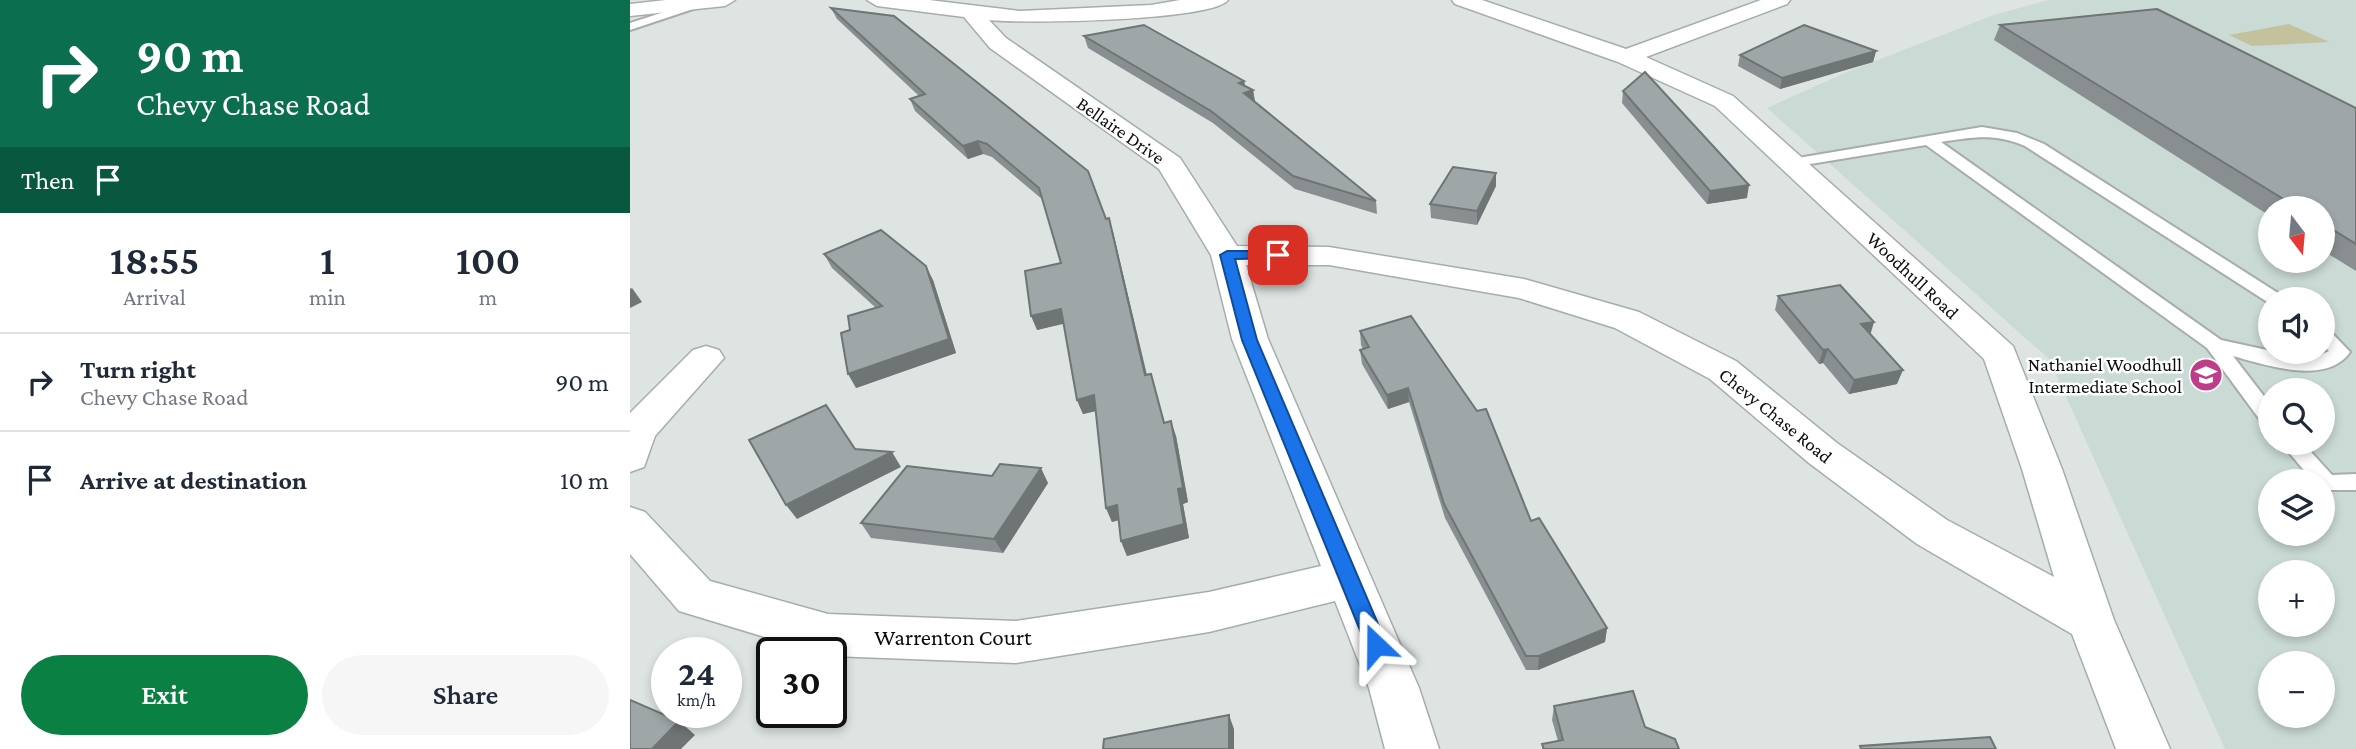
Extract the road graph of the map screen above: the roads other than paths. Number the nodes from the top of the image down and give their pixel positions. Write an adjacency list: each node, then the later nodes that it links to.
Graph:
1 (725, 0): 6 (street)
2 (877, 0): 8 (street)
3 (1218, 0): 8 (street)
4 (1462, 0): 10 (street, Woodhull Road)
5 (1780, 0): 10 (street)
6 (698, 4): 7 (street); 9 (lane)
7 (630, 10)
8 (972, 13): 13 (street, Bellaire Drive)
9 (630, 27)
10 (1626, 57): 12 (street, Woodhull Road)
11 (1929, 140): 12 (lane); 14 (lane); 15 (lane)
12 (1792, 163): 26 (street, Woodhull Road)
13 (1227, 255): 25 (street, Bellaire Drive); 26 (street, Chevy Chase Road)
14 (2258, 288)
15 (2214, 344): 17 (lane); 20 (lane)
16 (2335, 346): 19 (lane)
17 (2258, 356)
18 (706, 358): 22 (street)
19 (2335, 359)
20 (2258, 403)
21 (2302, 455): 23 (lane)
22 (630, 457)
23 (2356, 482)
24 (630, 524): 25 (street, Warrenton Court)
25 (1349, 579): 27 (street, Bellaire Drive)
26 (2090, 620): 28 (street, Woodhull Road)
27 (1412, 749)
28 (2143, 749)

